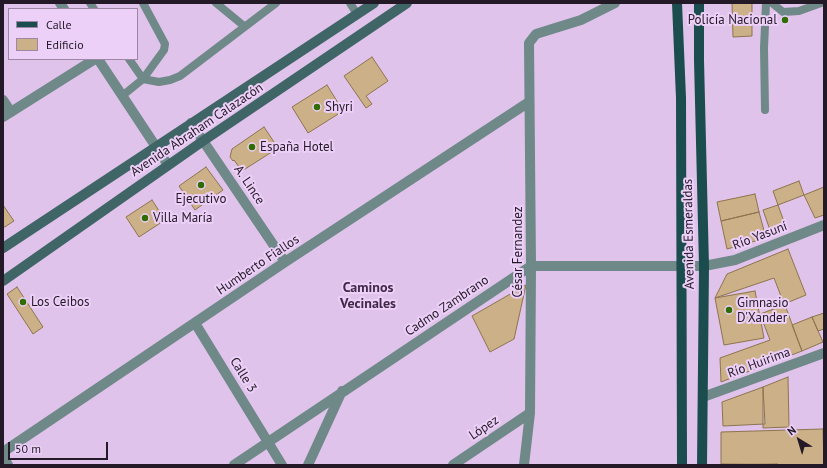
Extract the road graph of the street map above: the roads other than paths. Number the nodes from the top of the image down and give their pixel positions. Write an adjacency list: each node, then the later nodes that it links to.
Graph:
1 (143, 3): 18 (lane)
2 (216, 3): 14 (lane)
3 (276, 3): 14 (lane)
4 (350, 3): 13 (lane)
5 (374, 3): 13 (main road, Avenida Abraham Calazacón)
6 (407, 3): 25 (main road, Avenida Abraham Calazacón)
7 (615, 3): 21 (street, César Fernandez)
8 (677, 3): 32 (main road, Avenida Esmeraldas)
9 (699, 3): 33 (main road, Avenida Esmeraldas)
10 (766, 3): 22 (lane)
11 (772, 3): 12 (lane)
12 (821, 3)
13 (357, 14): 24 (main road, Avenida Abraham Calazacón)
14 (244, 26): 18 (lane)
15 (95, 60): 23 (street)
16 (98, 60): 19 (street)
17 (130, 60): 18 (lane)
18 (143, 78): 19 (lane)
19 (122, 96): 26 (street)
20 (3, 100): 23 (street)
21 (529, 102): 30 (street, Humberto Fiallos); 31 (street, César Fernandez)
22 (765, 110)
23 (7, 114)
24 (191, 122): 25 (street, A. Lince); 26 (main road, Avenida Abraham Calazacón)
25 (203, 140): 27 (main road, Avenida Abraham Calazacón); 30 (street, A. Lince)
26 (155, 146): 27 (street); 29 (main road, Avenida Abraham Calazacón)
27 (168, 165): 34 (main road, Avenida Abraham Calazacón)
28 (824, 225): 33 (street, Río Yasuní)
29 (3, 248)
30 (285, 262): 35 (street, Humberto Fiallos)
31 (531, 266): 32 (street); 37 (street, Cadmo Zambrano); 39 (street, César Fernandez)
32 (681, 266): 33 (street); 49 (main road, Avenida Esmeraldas)
33 (704, 266): 38 (main road, Avenida Esmeraldas)
34 (3, 281)
35 (195, 323): 40 (street, Calle 3); 41 (street, Humberto Fiallos)
36 (824, 353): 38 (street, Río Huirima)
37 (342, 392): 40 (street, Cadmo Zambrano); 46 (street)
38 (704, 397): 50 (main road, Avenida Esmeraldas)
39 (530, 412): 47 (street, López); 48 (street, César Fernandez)
40 (268, 441): 44 (street, Cadmo Zambrano); 45 (street, Calle 3)
41 (3, 452)
42 (3, 456): 43 (street)
43 (8, 465)
44 (234, 465)
45 (282, 465)
46 (308, 465)
47 (453, 465)
48 (524, 465)
49 (682, 465)
50 (702, 465)

